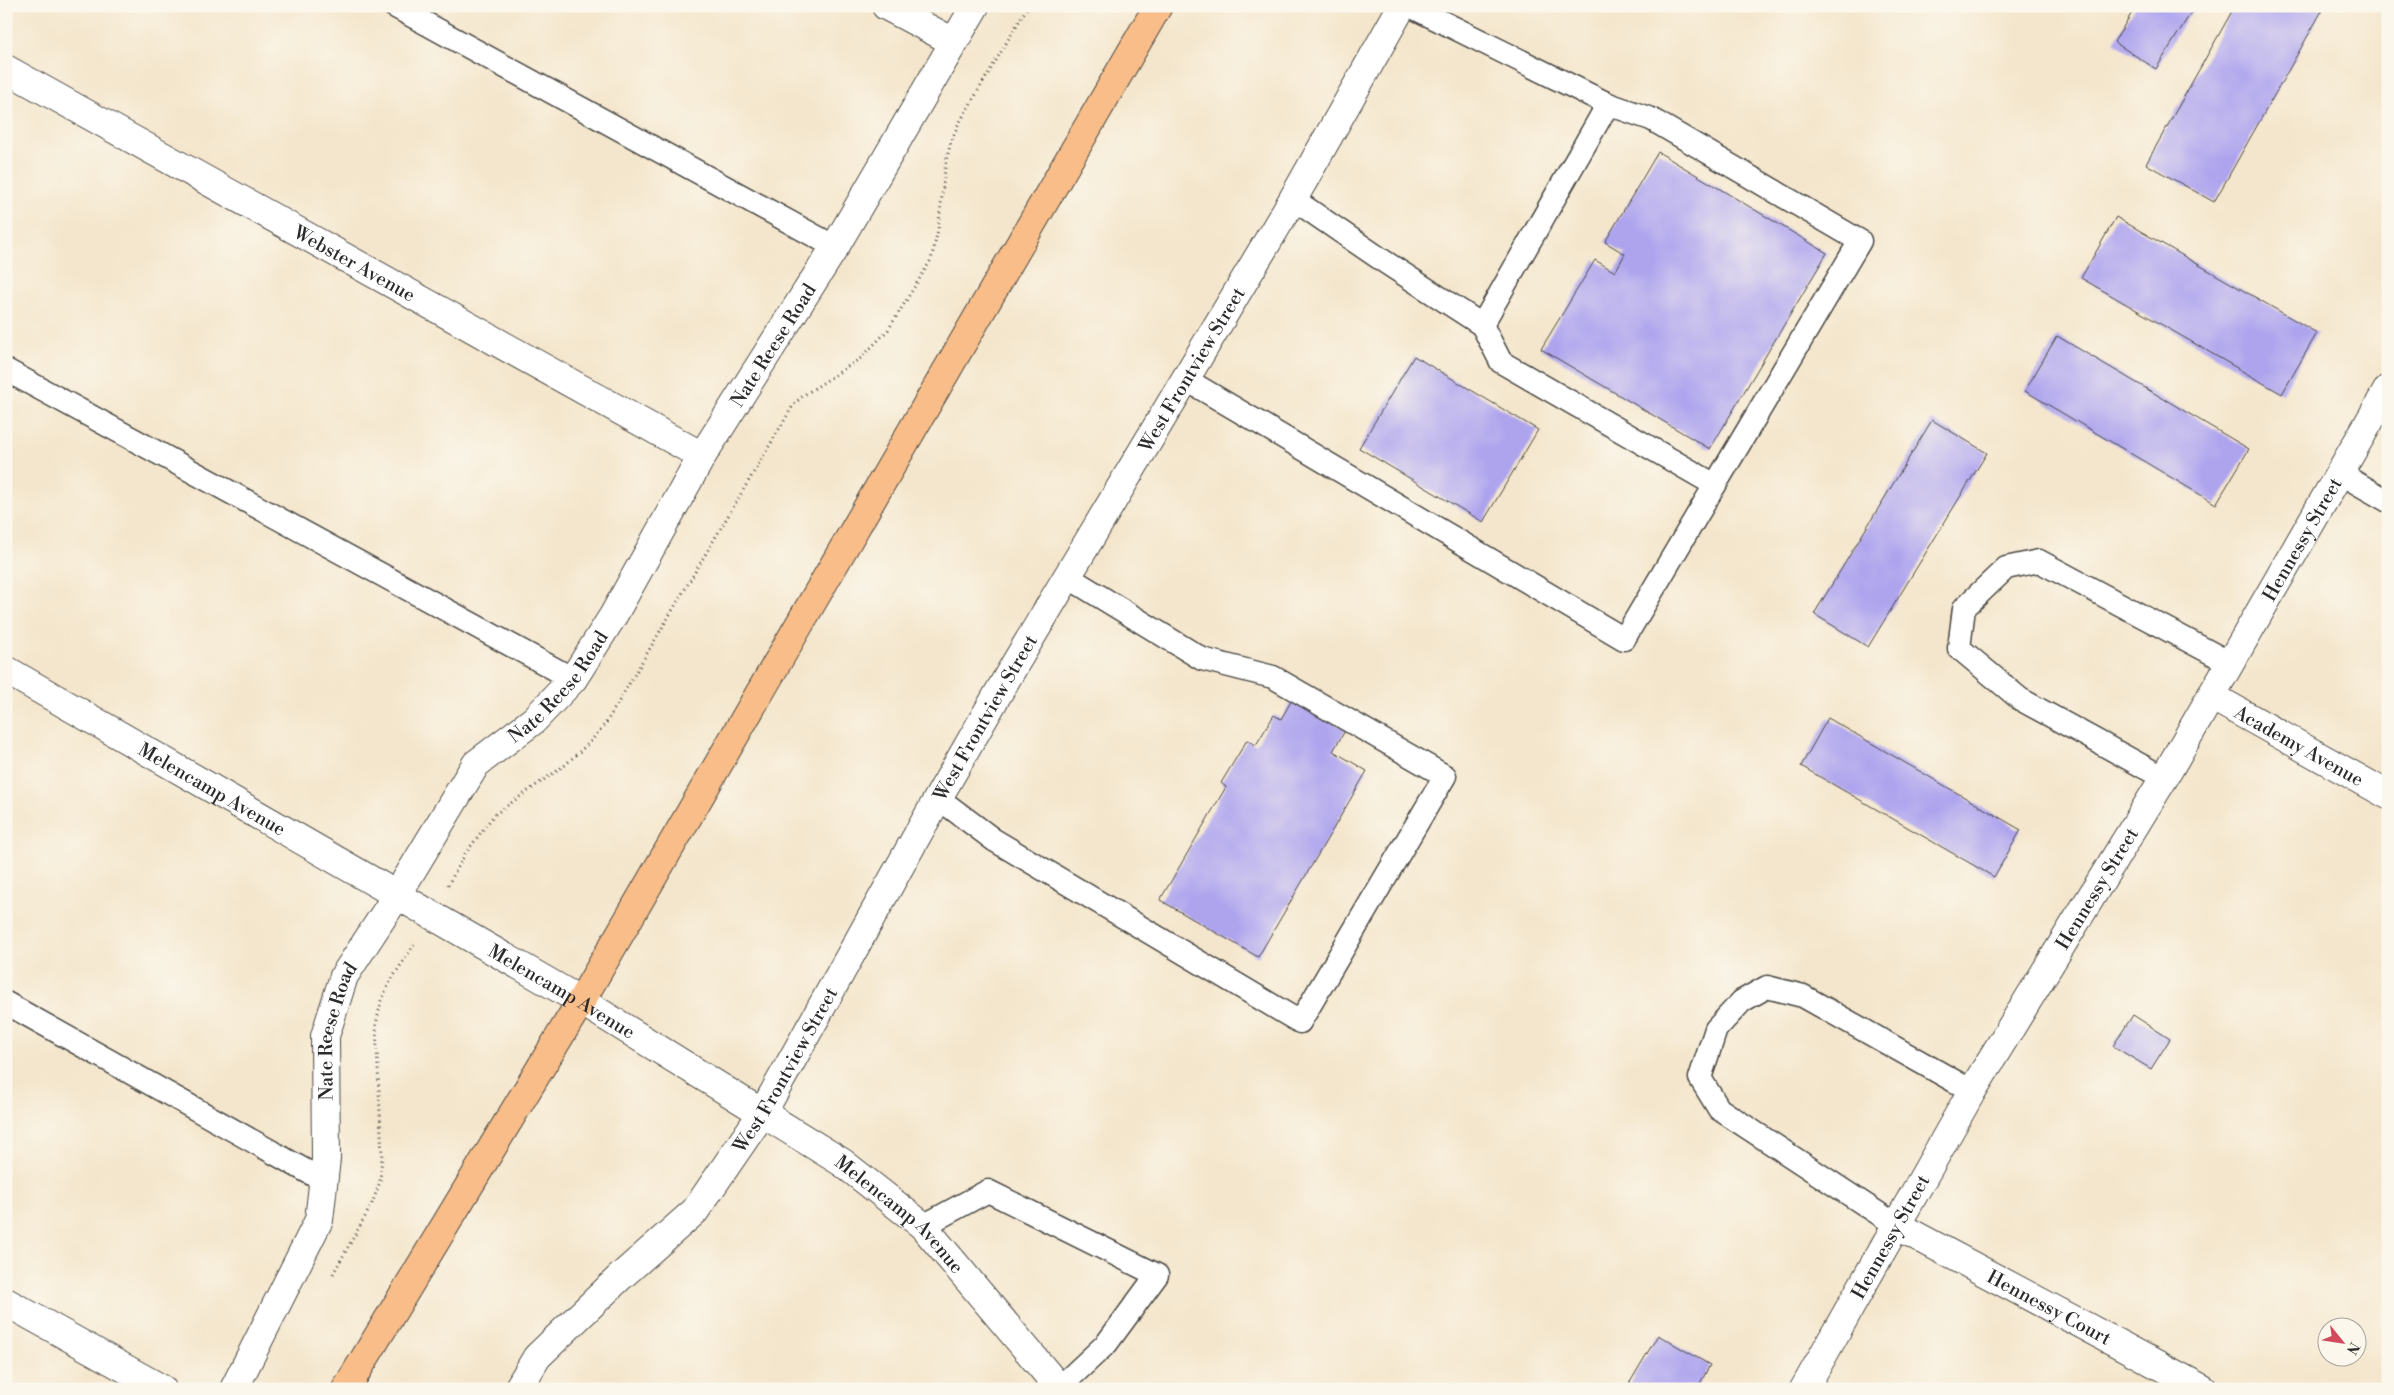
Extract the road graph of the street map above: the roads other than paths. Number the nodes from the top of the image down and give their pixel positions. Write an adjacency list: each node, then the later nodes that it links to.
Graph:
1 (394, 6): 11 (lane)
2 (886, 6): 7 (street)
3 (975, 6): 7 (street, Nate Reese Road)
4 (1158, 6): 29 (highway)
5 (1402, 6): 10 (street, West Frontview Street)
6 (1410, 6): 9 (lane)
7 (954, 42): 11 (street, Nate Reese Road)
8 (6, 69): 16 (street, Webster Avenue)
9 (1608, 104): 12 (lane); 18 (lane)
10 (1293, 199): 12 (lane); 14 (street, West Frontview Street)
11 (835, 247): 16 (street, Nate Reese Road)
12 (1482, 325): 18 (lane)
13 (6, 370): 23 (lane)
14 (1185, 379): 18 (lane); 20 (street, West Frontview Street)
15 (2388, 388): 17 (street, Hennessy Street)
16 (702, 456): 23 (street, Nate Reese Road)
17 (2338, 473): 19 (lane); 21 (street, Hennessy Street)
18 (1715, 485)
19 (2388, 500)
20 (1068, 577): 27 (street, West Frontview Street); 27 (lane)
21 (2230, 663): 24 (street, Hennessy Street); 25 (lane)
22 (6, 670): 28 (street, Melencamp Avenue)
23 (573, 679): 28 (street, Nate Reese Road)
24 (2211, 696): 25 (street, Hennessy Street); 26 (street, Academy Avenue)
25 (2164, 778): 31 (street, Hennessy Street)
26 (2388, 795)
27 (938, 798): 32 (street, West Frontview Street)
28 (397, 895): 29 (street, Melencamp Avenue); 33 (street, Nate Reese Road)
29 (581, 1001): 32 (street, Melencamp Avenue); 40 (highway)
30 (6, 1003): 33 (lane)
31 (1972, 1091): 34 (street, Hennessy Street); 34 (lane)
32 (763, 1112): 35 (street, Melencamp Avenue); 41 (street, West Frontview Street)
33 (324, 1181): 39 (street, Nate Reese Road)
34 (1896, 1225): 42 (street, Hennessy Street); 43 (street, Hennessy Court)
35 (923, 1226): 37 (street, Melencamp Avenue); 37 (lane)
36 (6, 1302): 38 (street)
37 (1060, 1388)
38 (162, 1389)
39 (234, 1389)
40 (346, 1389)
41 (518, 1389)
42 (1804, 1389)
43 (2203, 1389)

